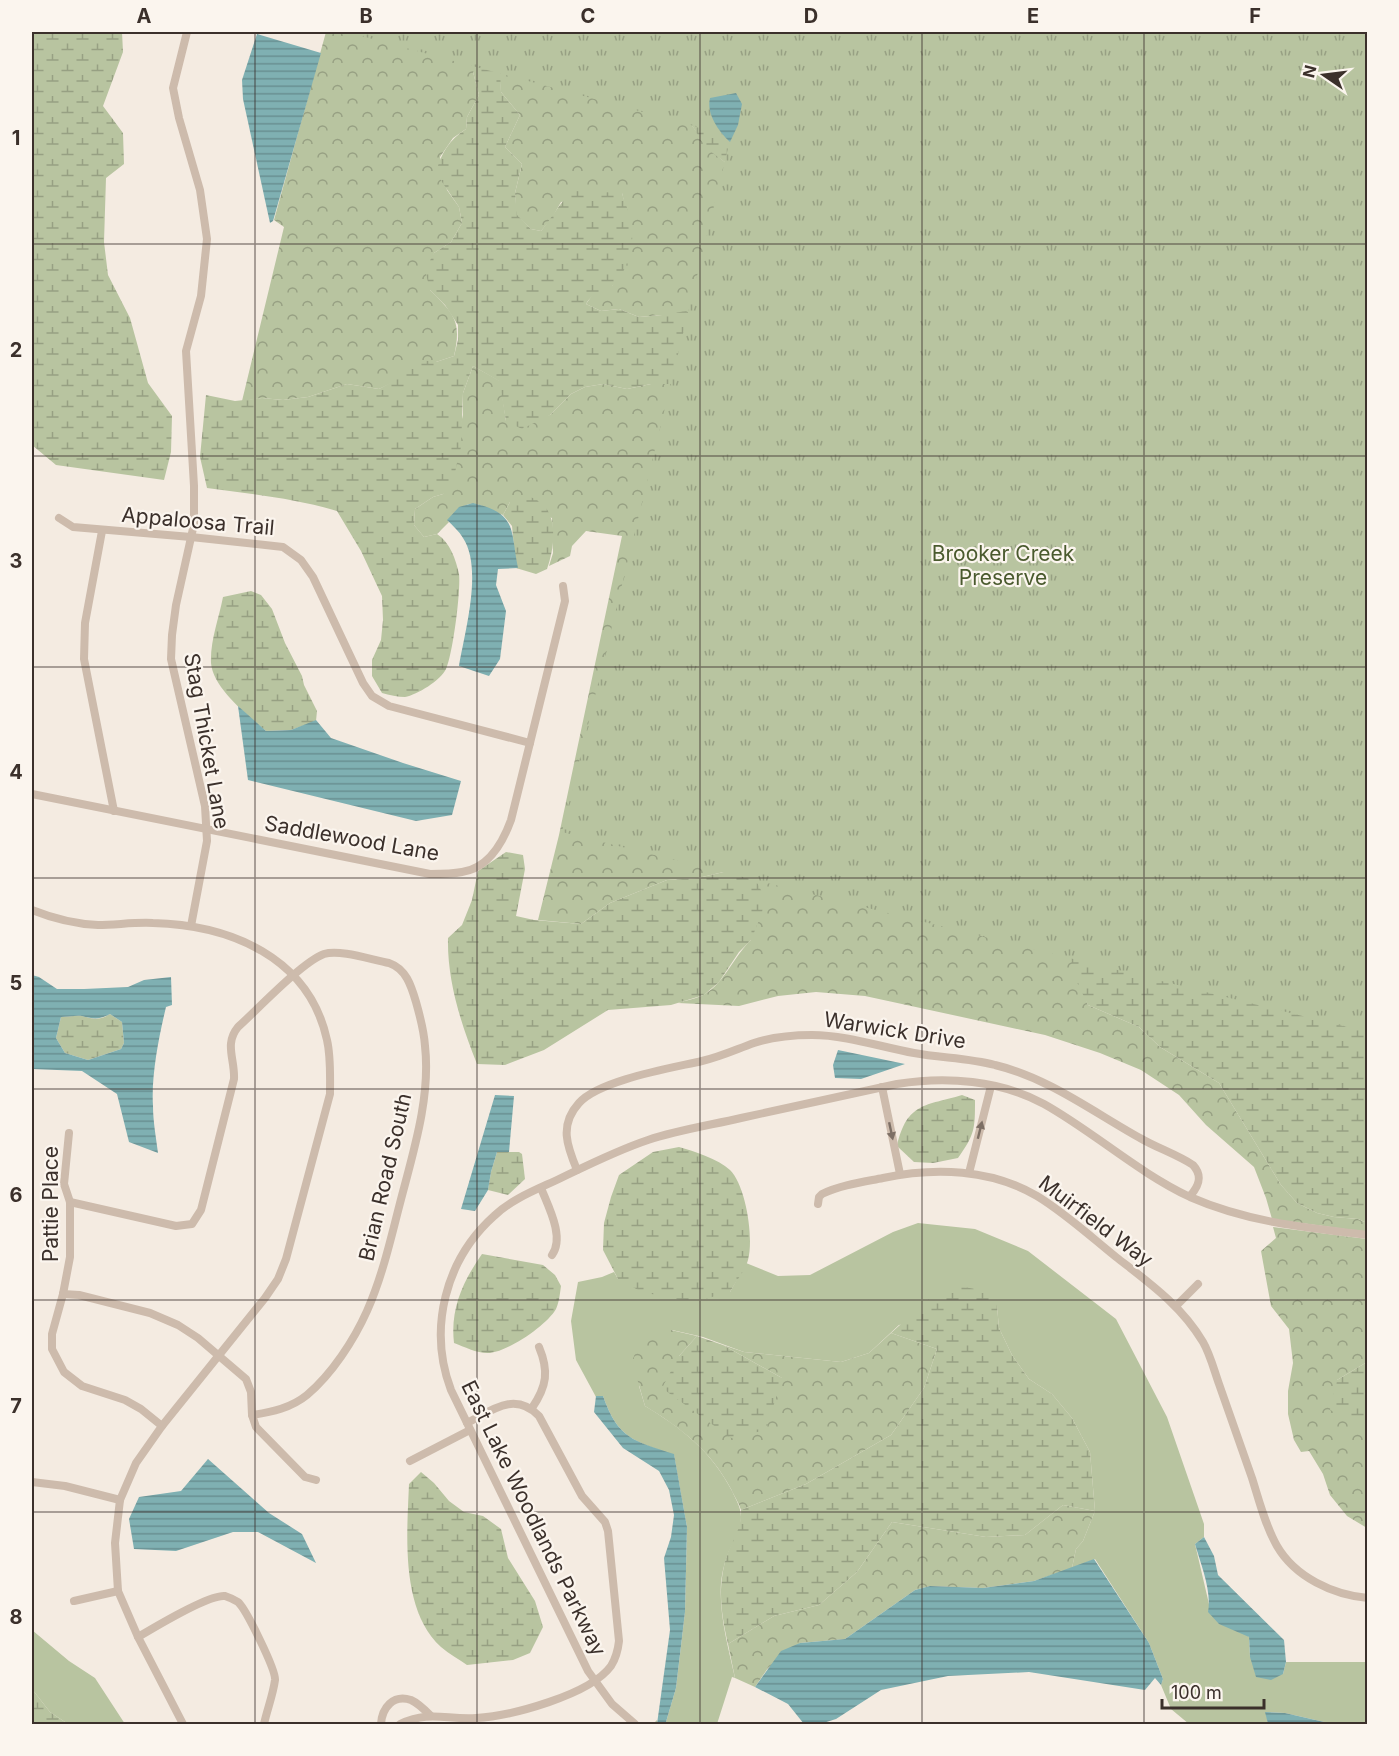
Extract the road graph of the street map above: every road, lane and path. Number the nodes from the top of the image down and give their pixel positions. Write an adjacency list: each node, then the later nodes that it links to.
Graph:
1 (187, 32): 4 (street, Stag Thicket Lane)
2 (58, 518): 3 (street, Appaloosa Trail)
3 (102, 531): 4 (street, Appaloosa Trail); 8 (street)
4 (190, 537): 6 (street, Appaloosa Trail); 9 (street, Stag Thicket Lane)
5 (563, 586): 6 (street, Saddlewood Lane)
6 (530, 743): 9 (street, Saddlewood Lane)
7 (32, 794): 8 (street, Saddlewood Lane)
8 (114, 811): 9 (street, Saddlewood Lane)
9 (206, 829): 11 (street, Stag Thicket Lane)
10 (32, 910): 11 (street)
11 (190, 926): 12 (street)
12 (294, 975): 21 (street); 29 (street); 31 (street, Brian Road South)
13 (991, 1086): 14 (street, East Lake Woodlands Parkway); 17 (street, one-way to 13); 20 (street, East Lake Woodlands Parkway)
14 (882, 1087): 16 (street, East Lake Woodlands Parkway); 18 (street, one-way to 18)
15 (69, 1133): 21 (street, Pattie Place)
16 (577, 1170): 19 (street, East Lake Woodlands Parkway); 20 (street, Warwick Drive)
17 (969, 1173): 18 (street, Muirfield Way); 27 (street, Muirfield Way)
18 (900, 1174): 22 (street, Muirfield Way)
19 (541, 1188): 24 (street); 33 (street, East Lake Woodlands Parkway)
20 (1190, 1196): 23 (street, East Lake Woodlands Parkway)
21 (70, 1202): 26 (street, Pattie Place)
22 (818, 1204)
23 (1368, 1235)
24 (552, 1256)
25 (1198, 1284): 27 (street)
26 (63, 1294): 29 (street); 32 (street, Pattie Place)
27 (1176, 1306): 39 (street, Muirfield Way)
28 (538, 1347): 30 (street)
29 (219, 1356): 31 (street); 32 (street)
30 (532, 1408): 33 (street); 42 (street)
31 (252, 1415): 35 (street)
32 (162, 1426): 37 (street)
33 (469, 1426): 34 (street); 42 (street, East Lake Woodlands Parkway)
34 (410, 1461)
35 (316, 1480)
36 (32, 1482): 37 (street)
37 (120, 1500): 38 (street)
38 (118, 1591): 40 (street); 41 (street)
39 (1368, 1598)
40 (74, 1601)
41 (138, 1637): 44 (street); 45 (street)
42 (594, 1681): 43 (street); 48 (street, East Lake Woodlands Parkway)
43 (431, 1716): 46 (street); 47 (street)
44 (183, 1725)
45 (264, 1725)
46 (381, 1725)
47 (400, 1725)
48 (635, 1725)

